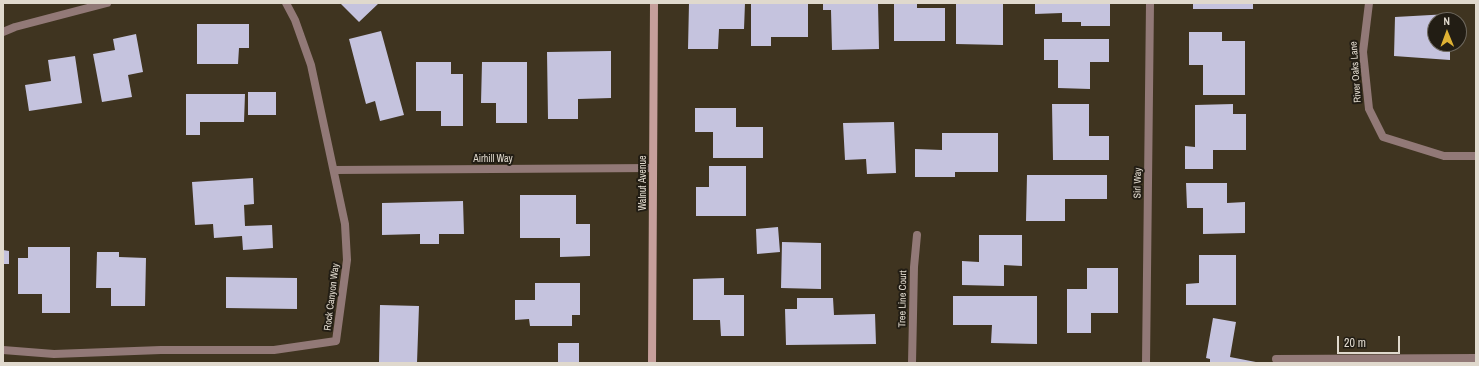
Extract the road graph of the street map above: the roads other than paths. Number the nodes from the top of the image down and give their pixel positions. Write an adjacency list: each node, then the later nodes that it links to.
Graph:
1 (107, 3): 6 (street)
2 (286, 3): 9 (street, Rock Canyon Way)
3 (654, 3): 8 (street, Walnut Avenue)
4 (1150, 3): 16 (street, Sirl Way)
5 (1369, 3): 7 (street, River Oaks Lane)
6 (3, 32)
7 (1476, 156)
8 (653, 168): 9 (street, Airhill Way); 14 (street, Walnut Avenue)
9 (334, 170): 11 (street, Rock Canyon Way)
10 (917, 235): 15 (street, Tree Line Court)
11 (3, 350)
12 (1476, 358): 13 (street)
13 (1276, 359)
14 (652, 363)
15 (912, 363)
16 (1146, 363)

